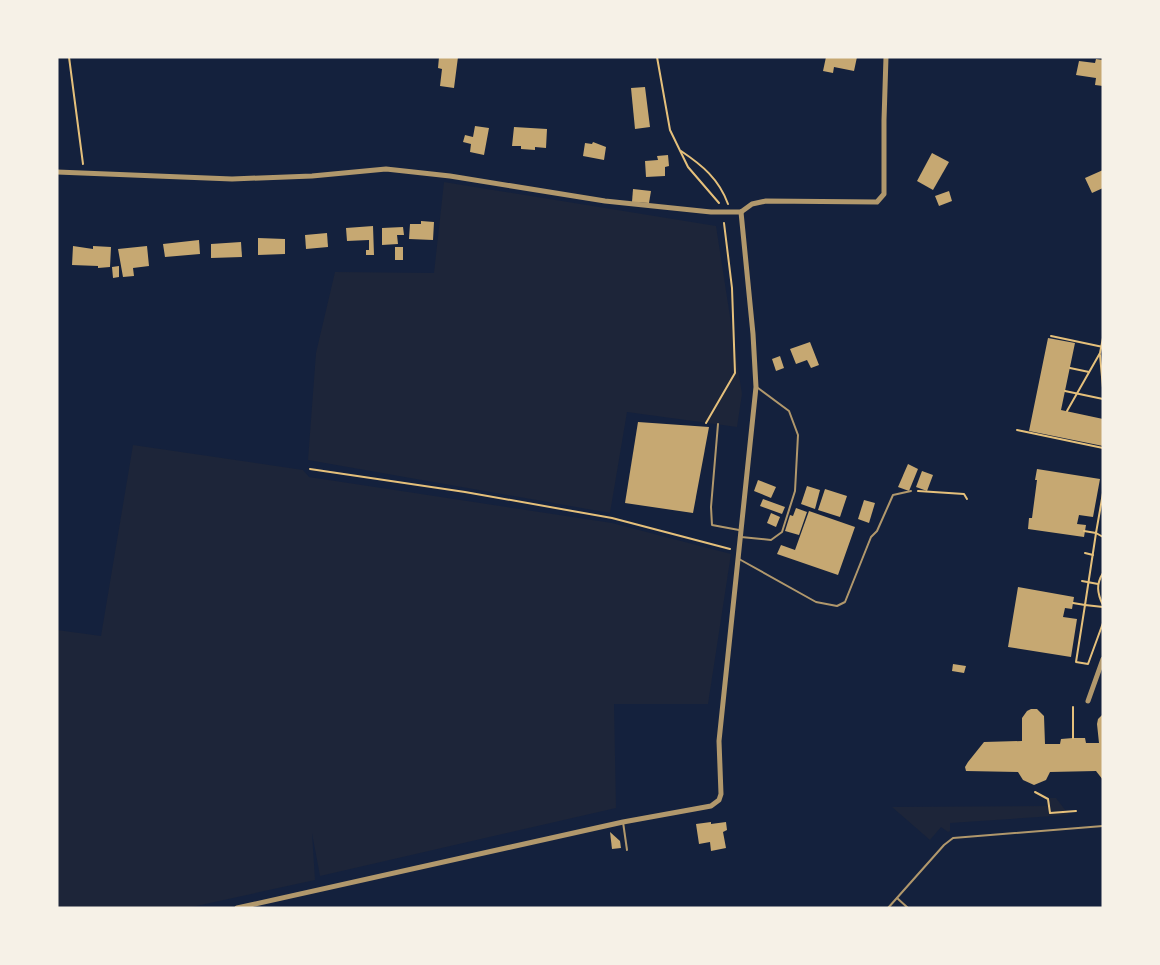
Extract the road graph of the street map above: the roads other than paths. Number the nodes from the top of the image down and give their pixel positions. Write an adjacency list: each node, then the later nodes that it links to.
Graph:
1 (886, 57): 3 (street)
2 (57, 172): 3 (street)
3 (741, 212): 4 (street)
4 (756, 387): 7 (street); 7 (lane)
5 (718, 424): 7 (lane)
6 (911, 491): 8 (lane)
7 (741, 534): 8 (street)
8 (738, 555): 11 (street)
9 (1103, 659): 10 (street)
10 (1088, 701)
11 (622, 822): 13 (lane); 15 (street)
12 (1103, 826): 14 (lane)
13 (627, 850)
14 (897, 898): 16 (lane); 17 (lane)
15 (237, 908)
16 (888, 908)
17 (908, 908)

